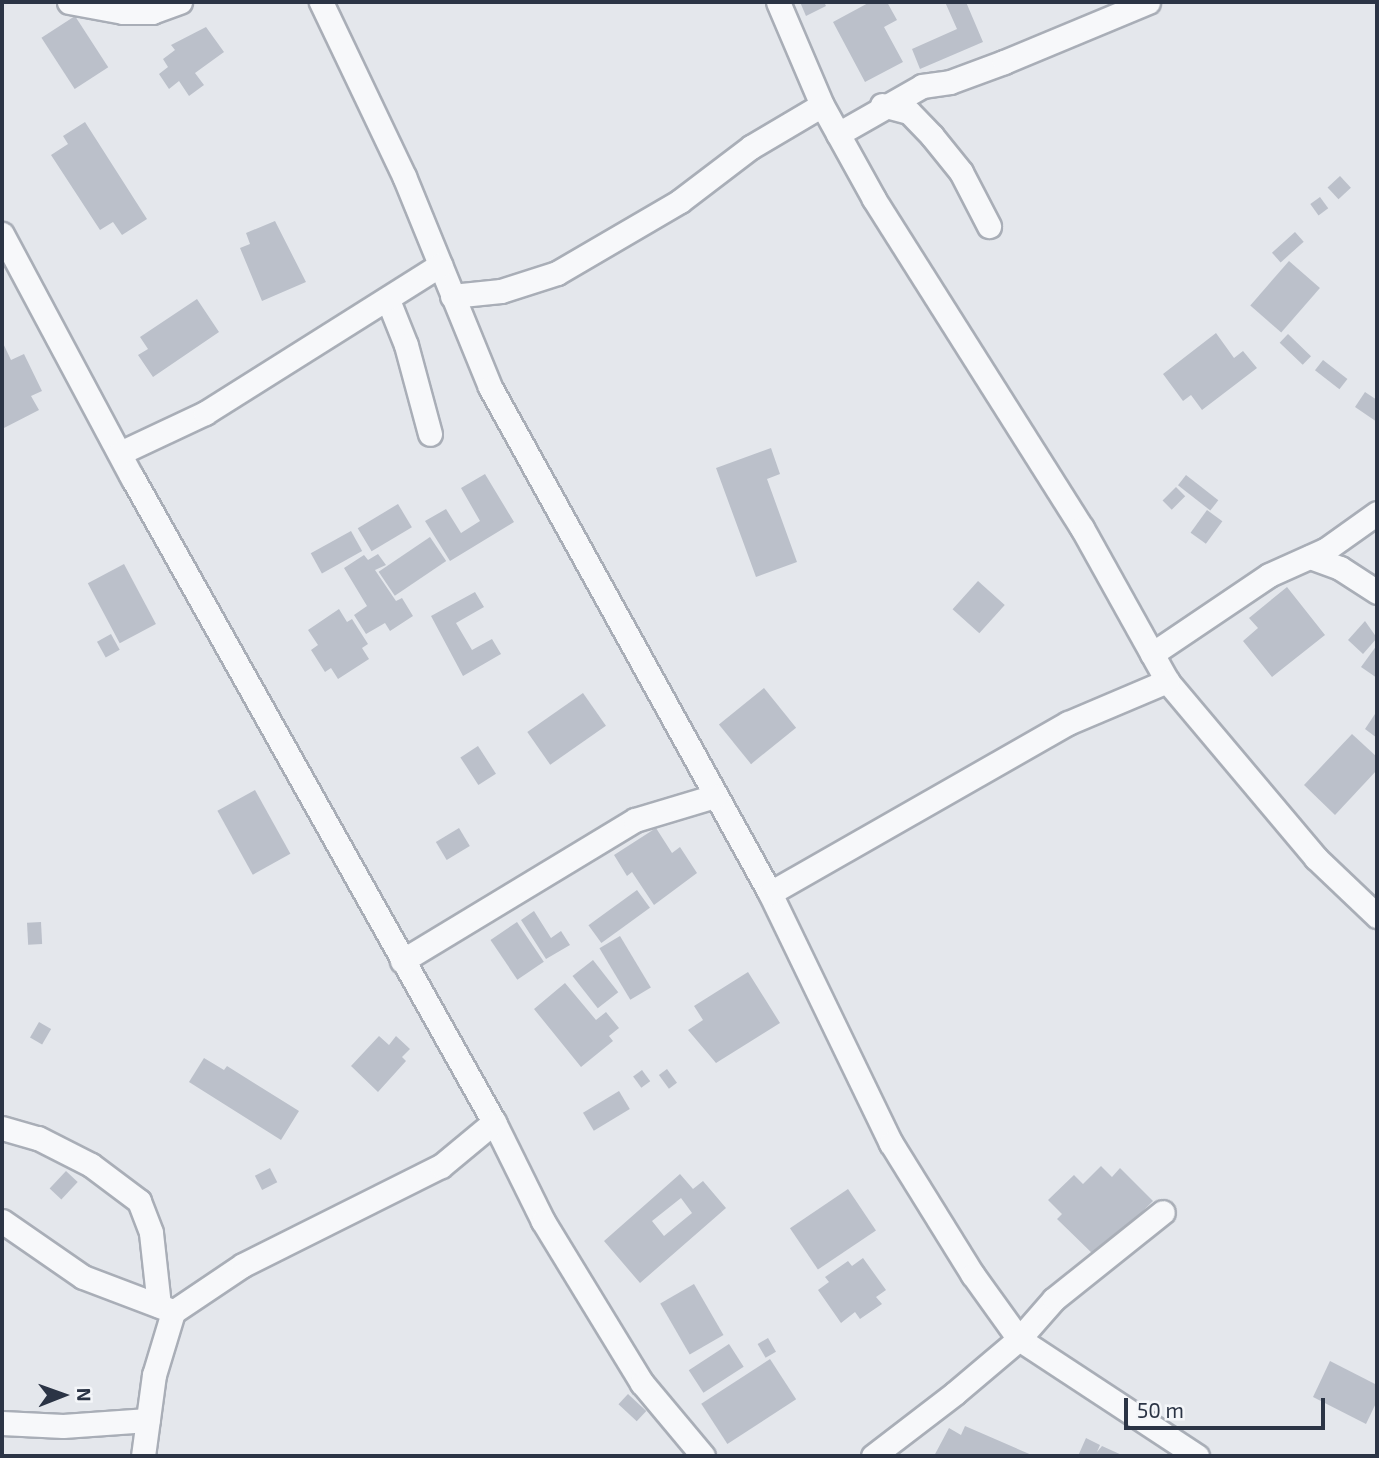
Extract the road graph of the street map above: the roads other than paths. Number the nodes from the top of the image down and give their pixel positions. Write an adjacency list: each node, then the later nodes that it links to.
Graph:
1 (69, 2): 2 (street)
2 (180, 2)
3 (321, 2): 11 (street)
4 (778, 2): 7 (street)
5 (1148, 2): 6 (street)
6 (882, 105): 8 (street); 9 (street)
7 (822, 106): 8 (street); 12 (street)
8 (838, 134): 19 (street)
9 (989, 226)
10 (2, 234): 15 (street)
11 (440, 265): 12 (street); 13 (street)
12 (452, 296): 21 (street)
13 (388, 300): 14 (street); 15 (street)
14 (430, 434)
15 (120, 453): 24 (street)
16 (1377, 513): 17 (street)
17 (1310, 557): 18 (street); 19 (street)
18 (1377, 593)
19 (1152, 654): 20 (street)
20 (1167, 681): 22 (street); 23 (street)
21 (715, 796): 22 (street); 24 (street)
22 (770, 893): 30 (street)
23 (1377, 916)
24 (402, 961): 25 (street)
25 (494, 1122): 29 (street); 34 (street)
26 (2, 1128): 29 (street)
27 (1163, 1212): 30 (street)
28 (2, 1222): 29 (street)
29 (166, 1309): 31 (street)
30 (1019, 1339): 35 (street); 36 (street)
31 (148, 1420): 32 (street); 33 (street)
32 (2, 1423)
33 (144, 1456)
34 (703, 1456)
35 (873, 1456)
36 (1197, 1456)

